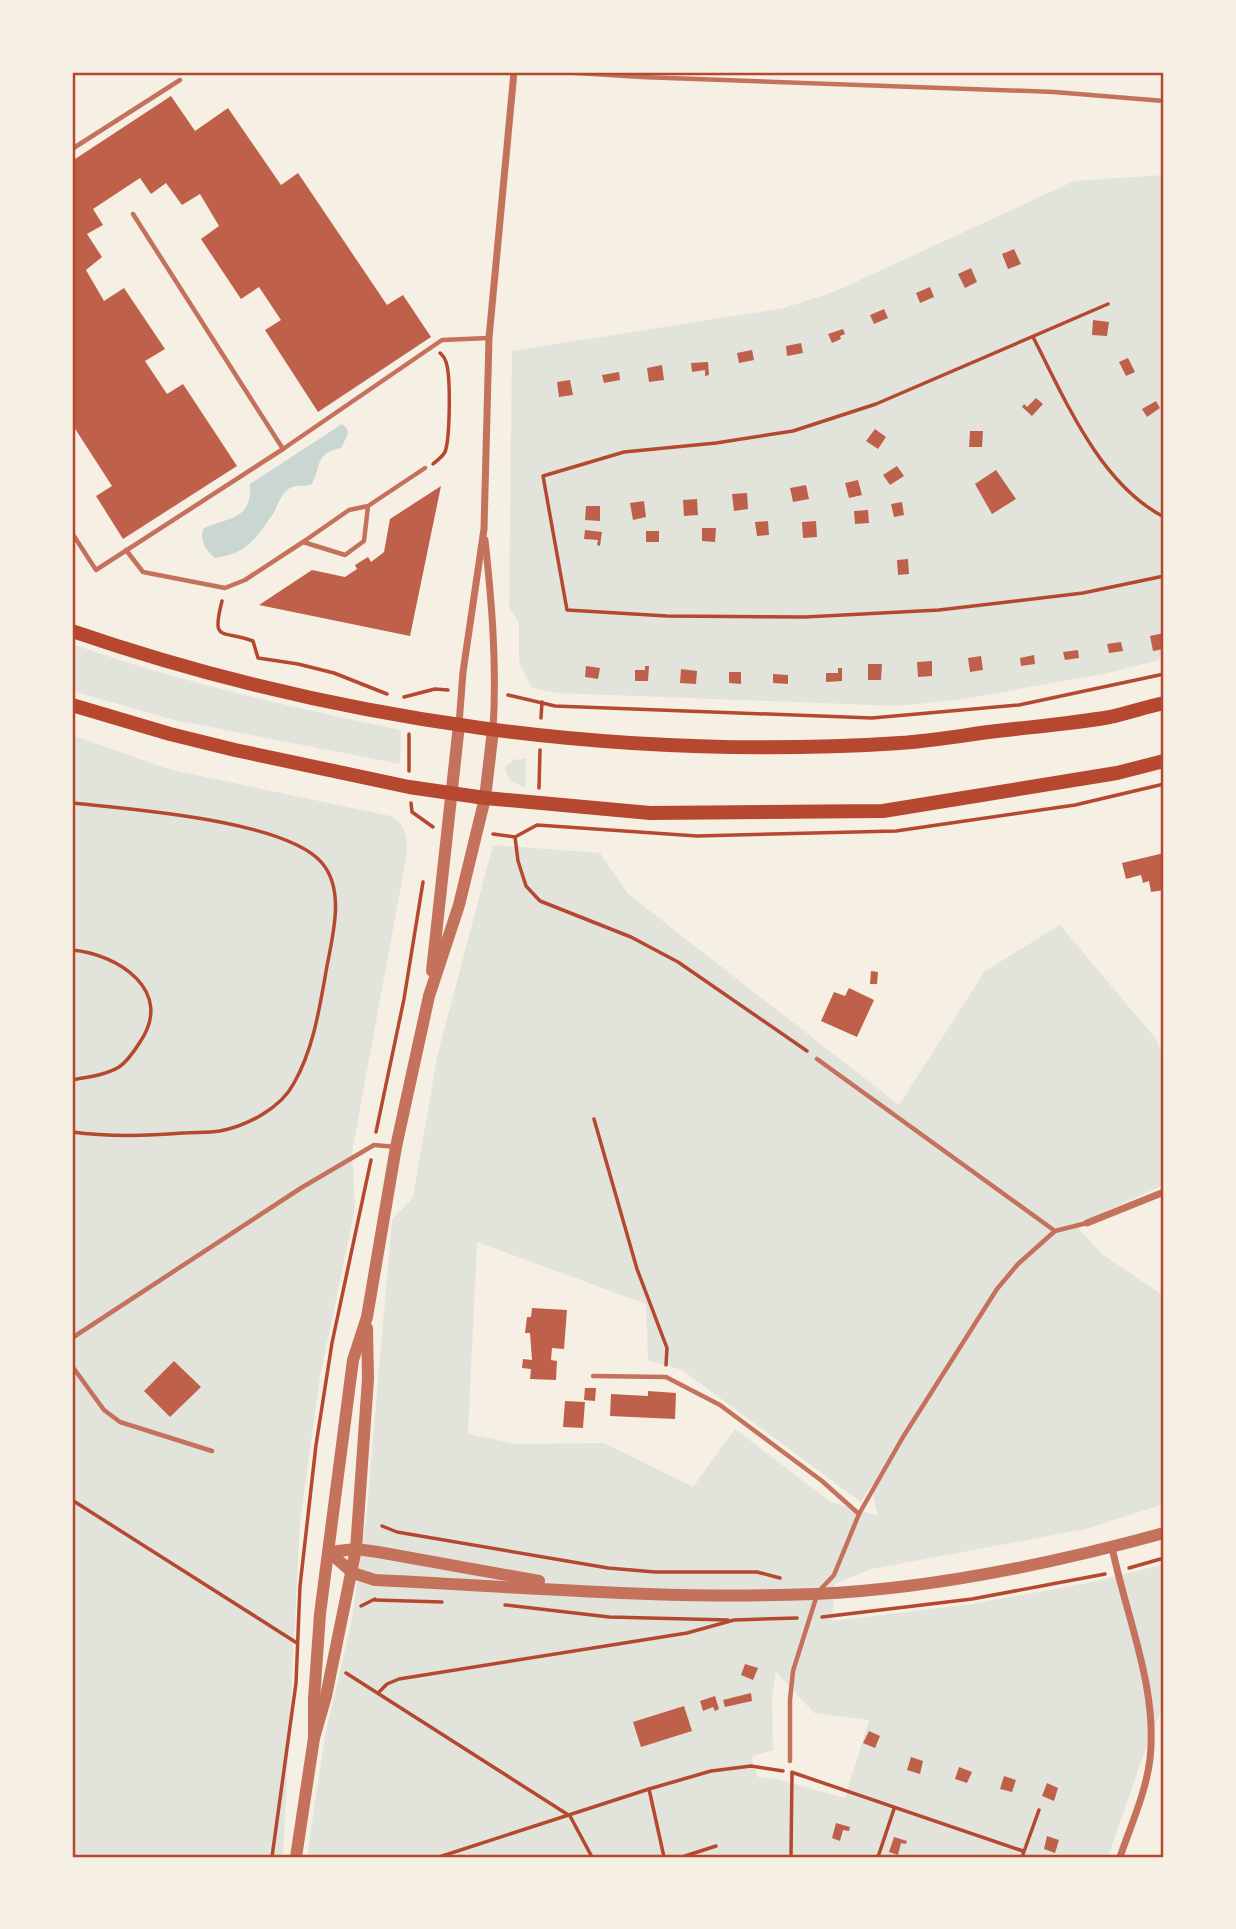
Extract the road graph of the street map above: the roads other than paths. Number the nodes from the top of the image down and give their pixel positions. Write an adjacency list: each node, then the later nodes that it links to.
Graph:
1 (514, 72): 7 (street)
2 (560, 72): 4 (lane)
3 (180, 80): 5 (lane)
4 (1164, 101)
5 (72, 149)
6 (133, 214): 8 (lane)
7 (489, 338): 8 (lane); 11 (street)
8 (283, 449): 14 (lane)
9 (425, 468): 10 (lane)
10 (368, 506): 13 (lane); 13 (lane)
11 (484, 529): 18 (street); 19 (street)
12 (72, 533): 14 (lane)
13 (303, 542): 14 (lane)
14 (126, 550)
15 (72, 631): 18 (main road)
16 (1164, 703): 19 (main road)
17 (72, 705): 21 (main road)
18 (459, 725): 19 (main road); 21 (street)
19 (493, 730): 22 (street)
20 (1164, 761): 22 (main road)
21 (453, 794): 22 (main road); 23 (street)
22 (485, 798): 23 (street)
23 (429, 996): 25 (street)
24 (817, 1059): 28 (lane)
25 (396, 1147): 29 (street); 30 (lane)
26 (1164, 1192): 27 (street)
27 (1087, 1223): 28 (lane)
28 (1055, 1231): 34 (lane)
29 (367, 1317): 37 (street); 38 (street)
30 (72, 1338)
31 (72, 1366): 33 (lane)
32 (593, 1376): 34 (lane)
33 (212, 1451)
34 (859, 1514): 41 (lane)
35 (1164, 1534): 36 (street)
36 (1112, 1547): 41 (street); 45 (street)
37 (356, 1549): 38 (street); 39 (street); 40 (street)
38 (329, 1552): 39 (street); 42 (street)
39 (353, 1573): 40 (street); 42 (street)
40 (591, 1590): 41 (street)
41 (817, 1594): 43 (lane)
42 (314, 1738): 44 (street)
43 (790, 1761)
44 (296, 1857)
45 (1120, 1857)

